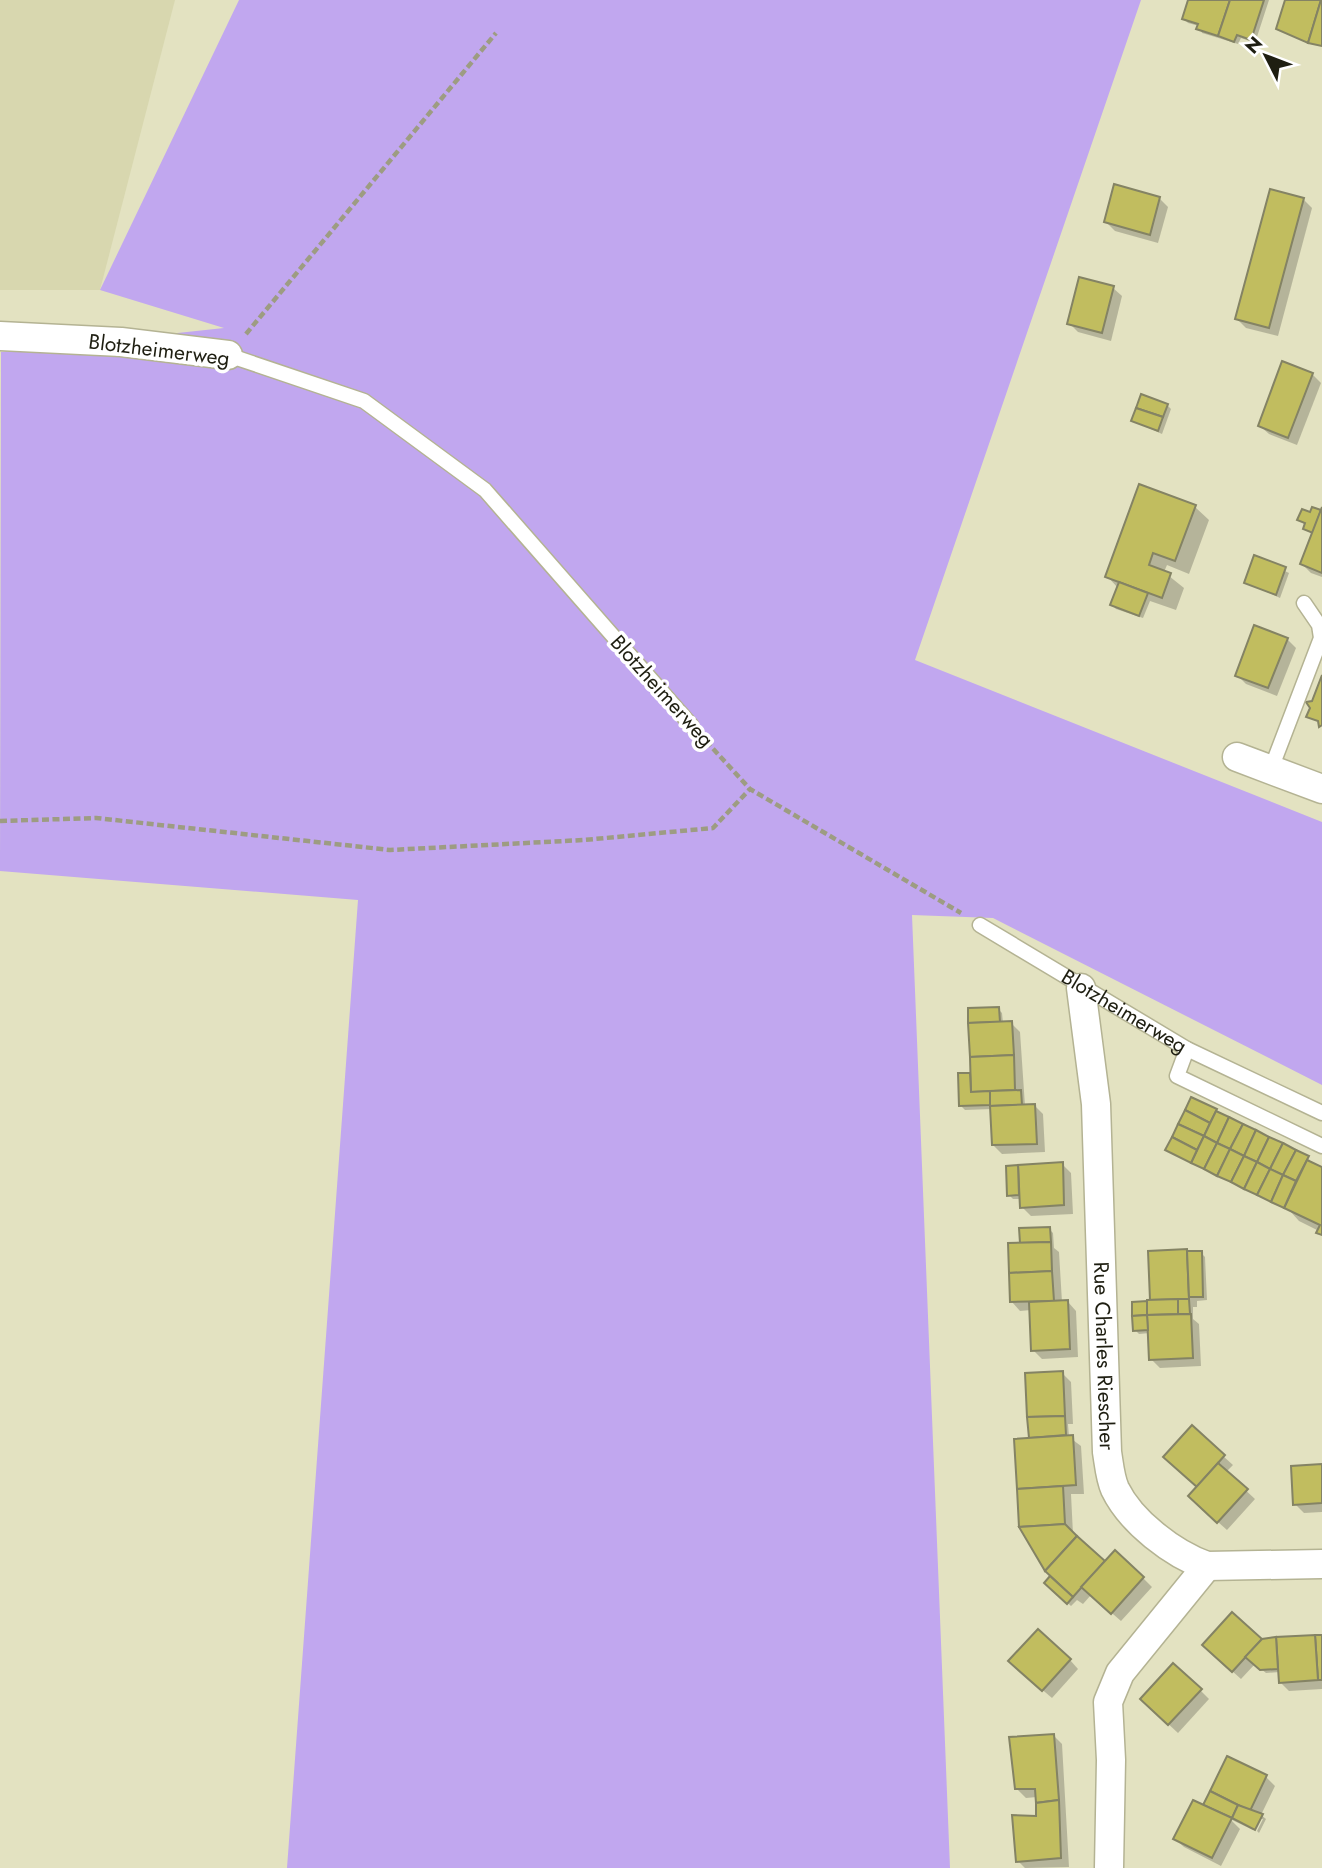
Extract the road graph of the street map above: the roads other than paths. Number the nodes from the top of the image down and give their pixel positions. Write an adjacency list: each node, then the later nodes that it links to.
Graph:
1 (0, 335): 2 (street, Blotzheimerweg)
2 (228, 355): 4 (lane, Blotzheimerweg)
3 (1304, 603): 6 (lane)
4 (691, 725)
5 (1237, 757): 6 (street)
6 (1271, 769): 7 (street)
7 (1322, 789)
8 (980, 925): 9 (lane, Blotzheimerweg)
9 (1081, 988): 10 (lane, Blotzheimerweg); 14 (street, Rue Charles Riescher)
10 (1186, 1049): 11 (lane, Blotzheimerweg); 12 (lane)
11 (1322, 1114)
12 (1322, 1146)
13 (1322, 1564): 14 (street, Rue Charles Riescher)
14 (1207, 1566): 15 (street)
15 (1109, 1868)

